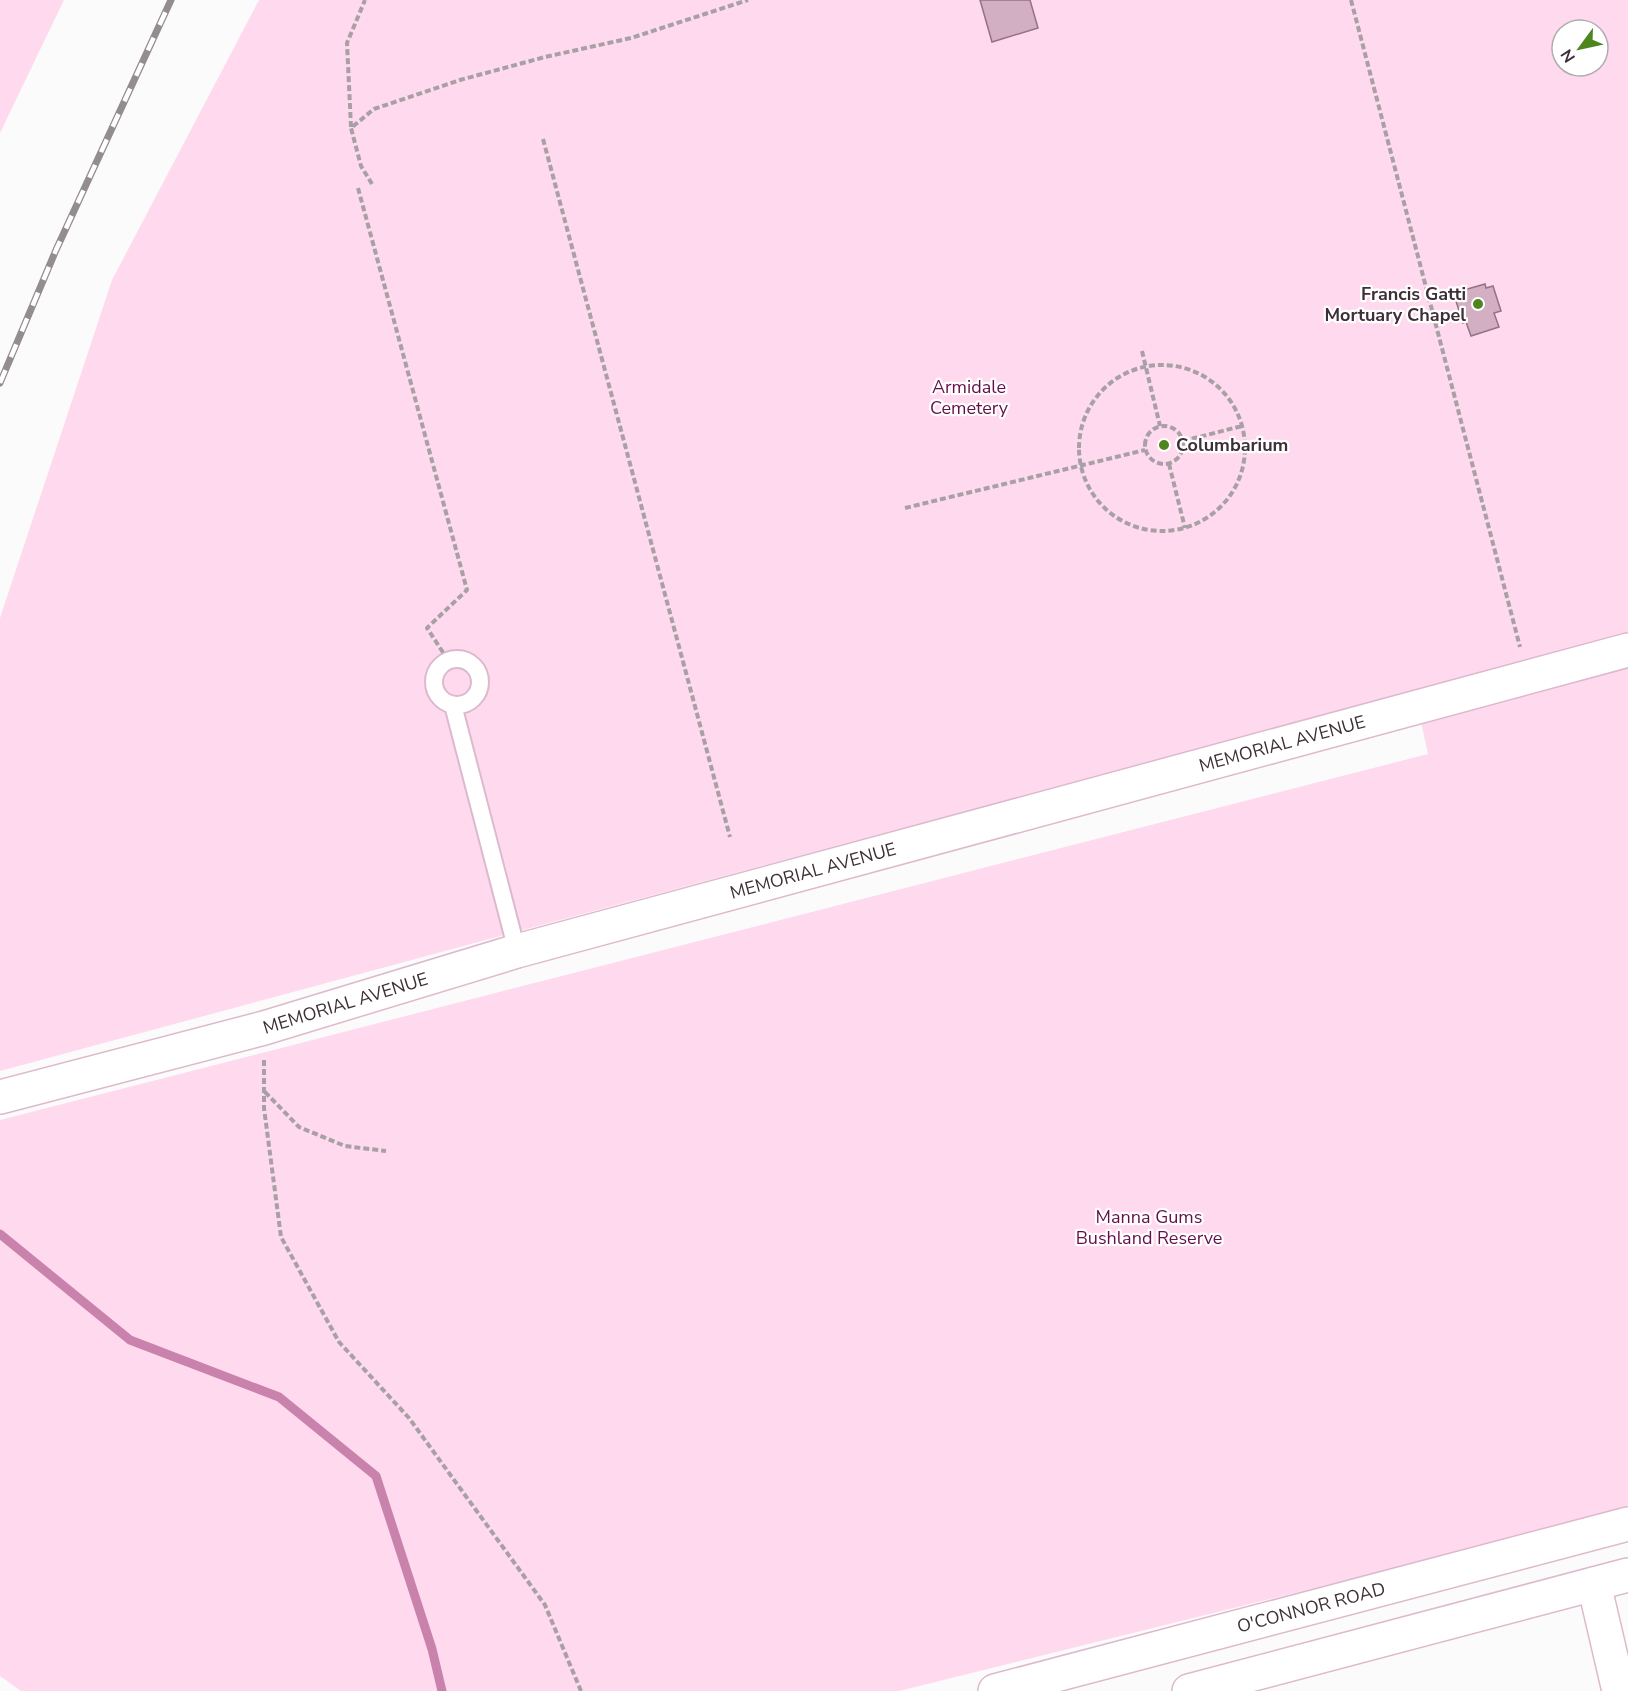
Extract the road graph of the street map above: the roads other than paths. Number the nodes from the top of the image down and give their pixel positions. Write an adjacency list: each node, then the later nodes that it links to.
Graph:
1 (1628, 650): 3 (street, MEMORIAL AVENUE)
2 (453, 705): 2 (lane); 3 (lane)
3 (517, 951): 4 (street, MEMORIAL AVENUE)
4 (0, 1097)
5 (1628, 1524): 8 (street, O'CONNOR ROAD)
6 (1628, 1575): 7 (street)
7 (1594, 1584): 9 (street); 10 (street)
8 (995, 1691)
9 (1189, 1691)
10 (1619, 1691)

